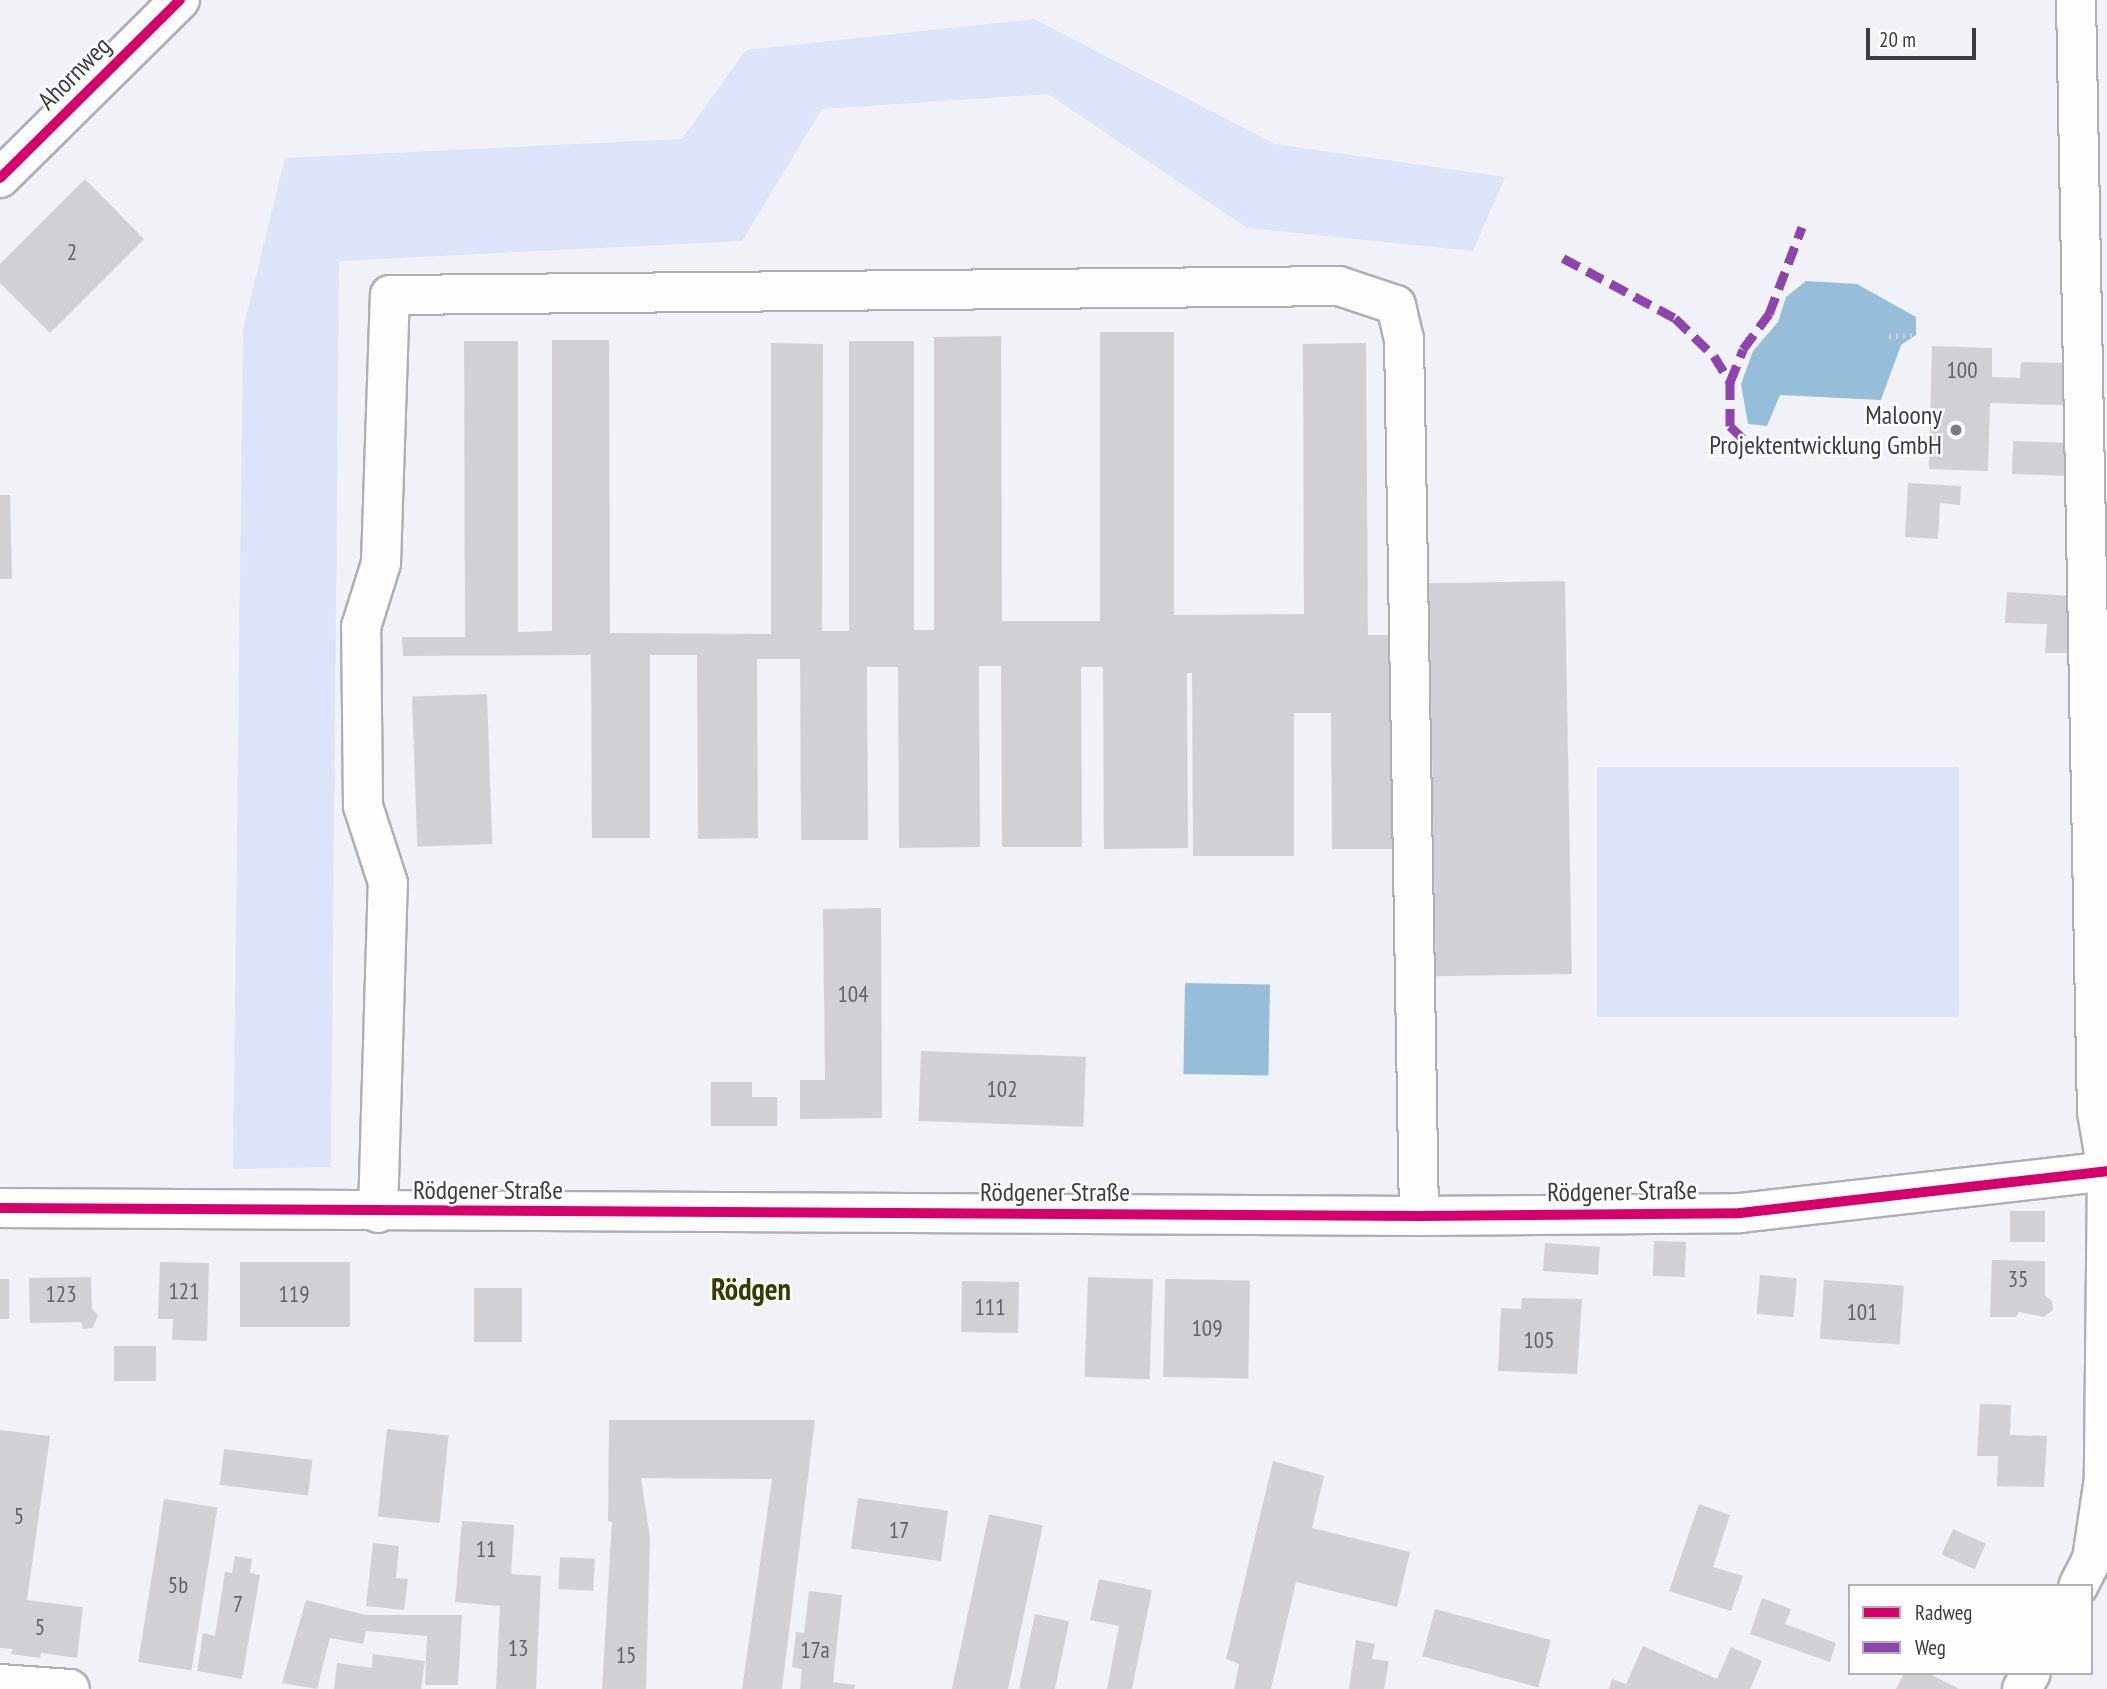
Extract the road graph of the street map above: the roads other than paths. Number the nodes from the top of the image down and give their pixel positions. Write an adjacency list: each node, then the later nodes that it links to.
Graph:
1 (180, 0): 3 (street, Ahornweg)
2 (2076, 0): 4 (street)
3 (0, 178)
4 (2107, 1171): 7 (street, Rödgener Straße); 8 (street)
5 (0, 1208): 6 (street, Rödgener Straße)
6 (378, 1213): 7 (street, Rödgener Straße); 7 (street)
7 (1419, 1216)
8 (2104, 1504): 9 (street)
9 (2079, 1584)
10 (0, 1684): 11 (street)
11 (69, 1689)

